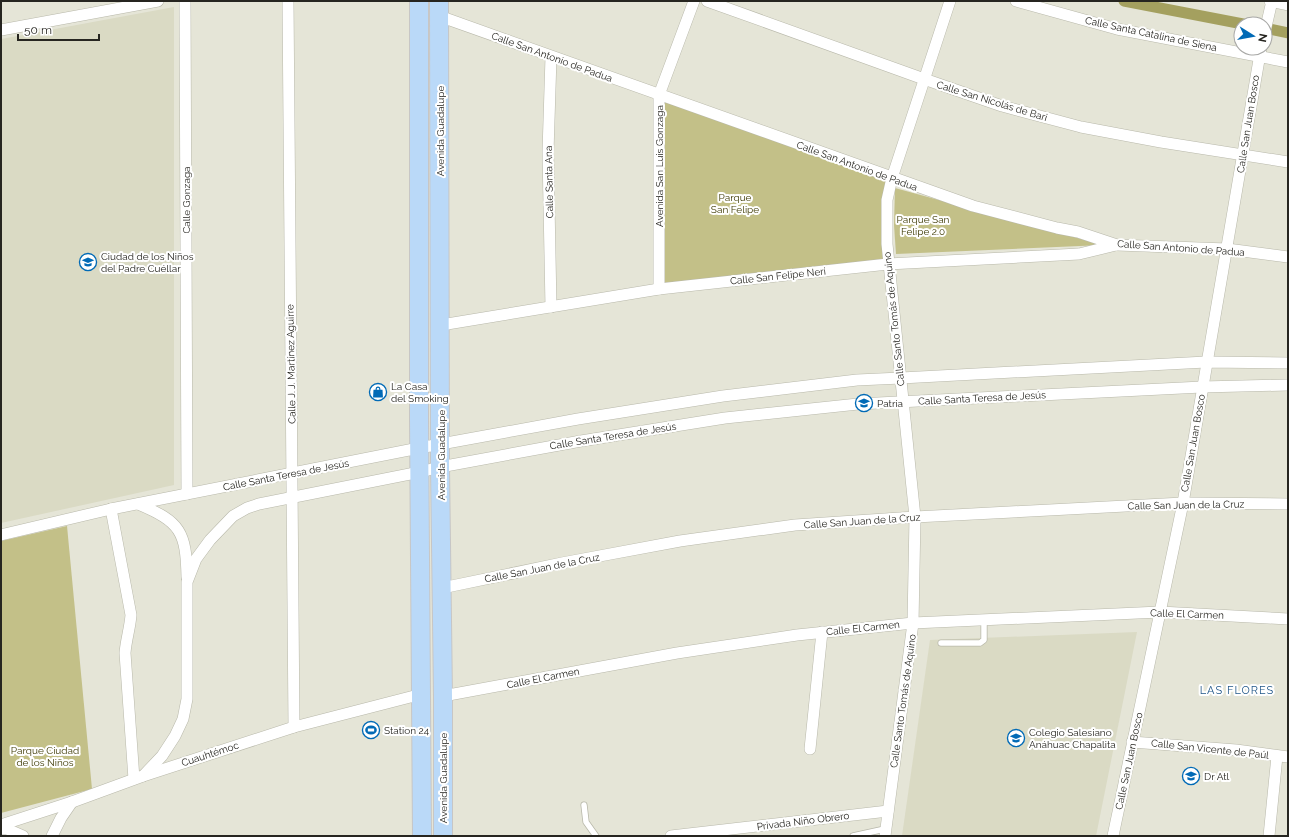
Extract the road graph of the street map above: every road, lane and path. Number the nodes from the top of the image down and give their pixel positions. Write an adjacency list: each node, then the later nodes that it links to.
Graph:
1 (158, 1): 13 (street)
2 (185, 1): 42 (street, Calle Gonzaga)
3 (288, 1): 41 (street, Calle J. J. Martínez Aguirre)
4 (419, 1): 38 (main road, Avenida Guadalupe)
5 (694, 1): 20 (street, Avenida San Luis Gonzaga)
6 (707, 1): 19 (street, Calle San Nicolás de Bari)
7 (950, 1): 19 (street, Calle Santo Tomás de Aquino)
8 (1016, 1): 14 (street, Calle Santa Catalina de Siena)
9 (1271, 3): 10 (street); 12 (street)
10 (1288, 4)
11 (439, 9): 17 (street, Calle San Antonio de Padua); 30 (main road, Avenida Guadalupe)
12 (1268, 16)
13 (1, 30)
14 (1233, 48)
15 (1259, 56): 21 (street, Calle San Juan Bosco)
16 (1271, 56): 18 (street, Calle Santa Catalina de Siena)
17 (551, 57): 20 (street, Calle San Antonio de Padua); 29 (street, Calle Santa Ana)
18 (1288, 62)
19 (924, 79): 21 (street, Calle San Nicolás de Bari); 23 (street, Calle Santo Tomás de Aquino)
20 (659, 95): 23 (street, Calle San Antonio de Padua); 28 (street, Avenida San Luis Gonzaga)
21 (1243, 155): 22 (street, Calle San Nicolás de Bari); 25 (street, Calle San Juan Bosco)
22 (1288, 162)
23 (892, 178): 24 (street, Calle San Antonio de Padua); 27 (street, Calle Santo Tomás de Aquino)
24 (1117, 245): 25 (street, Calle San Antonio de Padua); 27 (street, Calle San Felipe Neri)
25 (1227, 249): 26 (street, Calle San Antonio de Padua); 31 (street, Calle San Juan Bosco)
26 (1288, 257)
27 (888, 264): 28 (street, Calle San Felipe Neri); 33 (street, Calle Santo Tomás de Aquino)
28 (659, 289): 29 (street, Calle San Felipe Neri)
29 (551, 307): 30 (street, Calle San Felipe Neri)
30 (441, 325): 37 (main road, Avenida Guadalupe)
31 (1206, 362): 32 (street, Calle Santa Teresa de Jesús); 33 (street, Calle Santa Teresa de Jesús); 35 (street, Calle San Juan Bosco)
32 (1288, 362)
33 (900, 378): 36 (street, Calle Santo Tomás de Aquino); 37 (street, Calle Santa Teresa de Jesús)
34 (1288, 386): 35 (street, Calle Santa Teresa de Jesús)
35 (1202, 387): 36 (street, Calle Santa Teresa de Jesús); 44 (street, Calle San Juan Bosco)
36 (903, 402): 39 (street, Calle Santa Teresa de Jesús); 48 (street, Calle Santo Tomás de Aquino)
37 (441, 444): 38 (street, Calle Santa Teresa de Jesús); 39 (main road, Avenida Guadalupe)
38 (419, 448): 40 (main road, Avenida Guadalupe); 41 (street, Calle Santa Teresa de Jesús)
39 (440, 467): 40 (street, Calle Santa Teresa de Jesús); 51 (main road, Avenida Guadalupe)
40 (420, 472): 43 (street, Calle Santa Teresa de Jesús); 58 (main road, Avenida Guadalupe)
41 (292, 473): 42 (street, Calle Santa Teresa de Jesús); 43 (street, Calle J. J. Martínez Aguirre)
42 (187, 494): 45 (street, Calle Santa Teresa de Jesús)
43 (292, 497): 50 (street, Calle Santa Teresa de Jesús); 60 (street, Calle J. J. Martínez Aguirre)
44 (1183, 503): 46 (street, Calle San Juan de la Cruz); 48 (street, Calle San Juan de la Cruz); 52 (street, Calle San Juan Bosco)
45 (138, 504): 47 (street, Calle Santa Teresa de Jesús); 50 (street)
46 (1288, 504)
47 (111, 509): 49 (street, Calle Santa Teresa de Jesús); 64 (street)
48 (915, 517): 51 (street, Calle San Juan de la Cruz); 55 (street, Calle Santo Tomás de Aquino)
49 (1, 534)
50 (187, 582): 64 (street, Calle Santa Teresa de Jesús)
51 (442, 588): 59 (main road, Avenida Guadalupe)
52 (1160, 612): 53 (street, Calle El Carmen); 54 (street, Calle El Carmen); 61 (street, Calle San Juan Bosco)
53 (1288, 618)
54 (984, 620): 55 (street, Calle El Carmen); 57 (lane)
55 (913, 623): 56 (street, Calle El Carmen); 67 (street, Calle Santo Tomás de Aquino)
56 (822, 632): 59 (street, Calle El Carmen); 62 (street)
57 (941, 643)
58 (422, 694): 60 (street, Cuauhtémoc); 73 (main road, Avenida Guadalupe)
59 (443, 696): 74 (main road, Avenida Guadalupe)
60 (294, 727): 64 (street, Cuauhtémoc)
61 (1132, 742): 63 (street, Calle San Vicente de Paúl); 78 (street, Calle San Juan Bosco)
62 (810, 749)
63 (1282, 756): 79 (street)
64 (138, 778): 65 (street, Cuauhtémoc)
65 (72, 802): 68 (street, Cuauhtémoc); 72 (street)
66 (584, 805): 75 (lane)
67 (888, 811): 70 (street, Calle Santo Tomás de Aquino); 76 (street, Privada Niño Obrero)
68 (1, 825)
69 (1, 829): 71 (street)
70 (885, 833): 77 (lane)
71 (23, 836)
72 (52, 836)
73 (422, 836)
74 (443, 836)
75 (596, 836)
76 (671, 836)
77 (853, 836)
78 (1113, 836)
79 (1269, 836)

